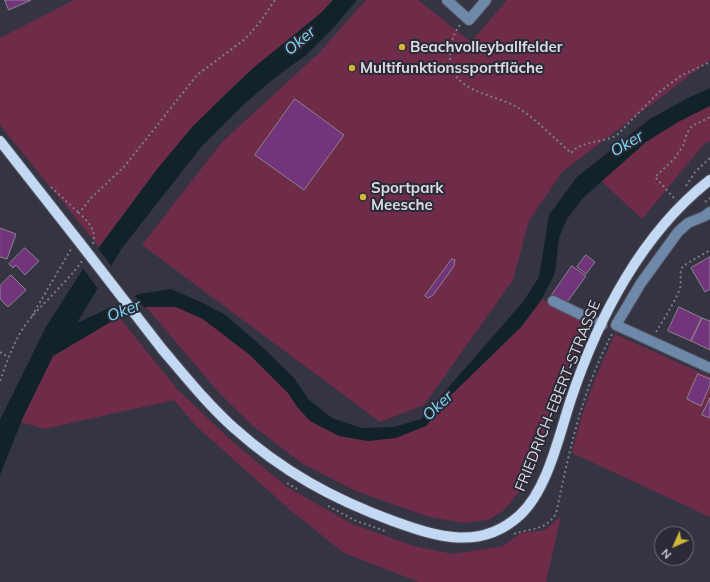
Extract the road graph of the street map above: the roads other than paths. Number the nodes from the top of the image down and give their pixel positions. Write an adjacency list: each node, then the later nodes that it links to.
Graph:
1 (447, 0): 2 (street)
2 (486, 0)
3 (0, 141): 7 (main road, FRIEDRICH-EBERT-STRASSE, bridge)
4 (710, 180): 7 (main road, FRIEDRICH-EBERT-STRASSE)
5 (710, 212): 8 (street)
6 (553, 301): 7 (street)
7 (602, 325)
8 (710, 368)

